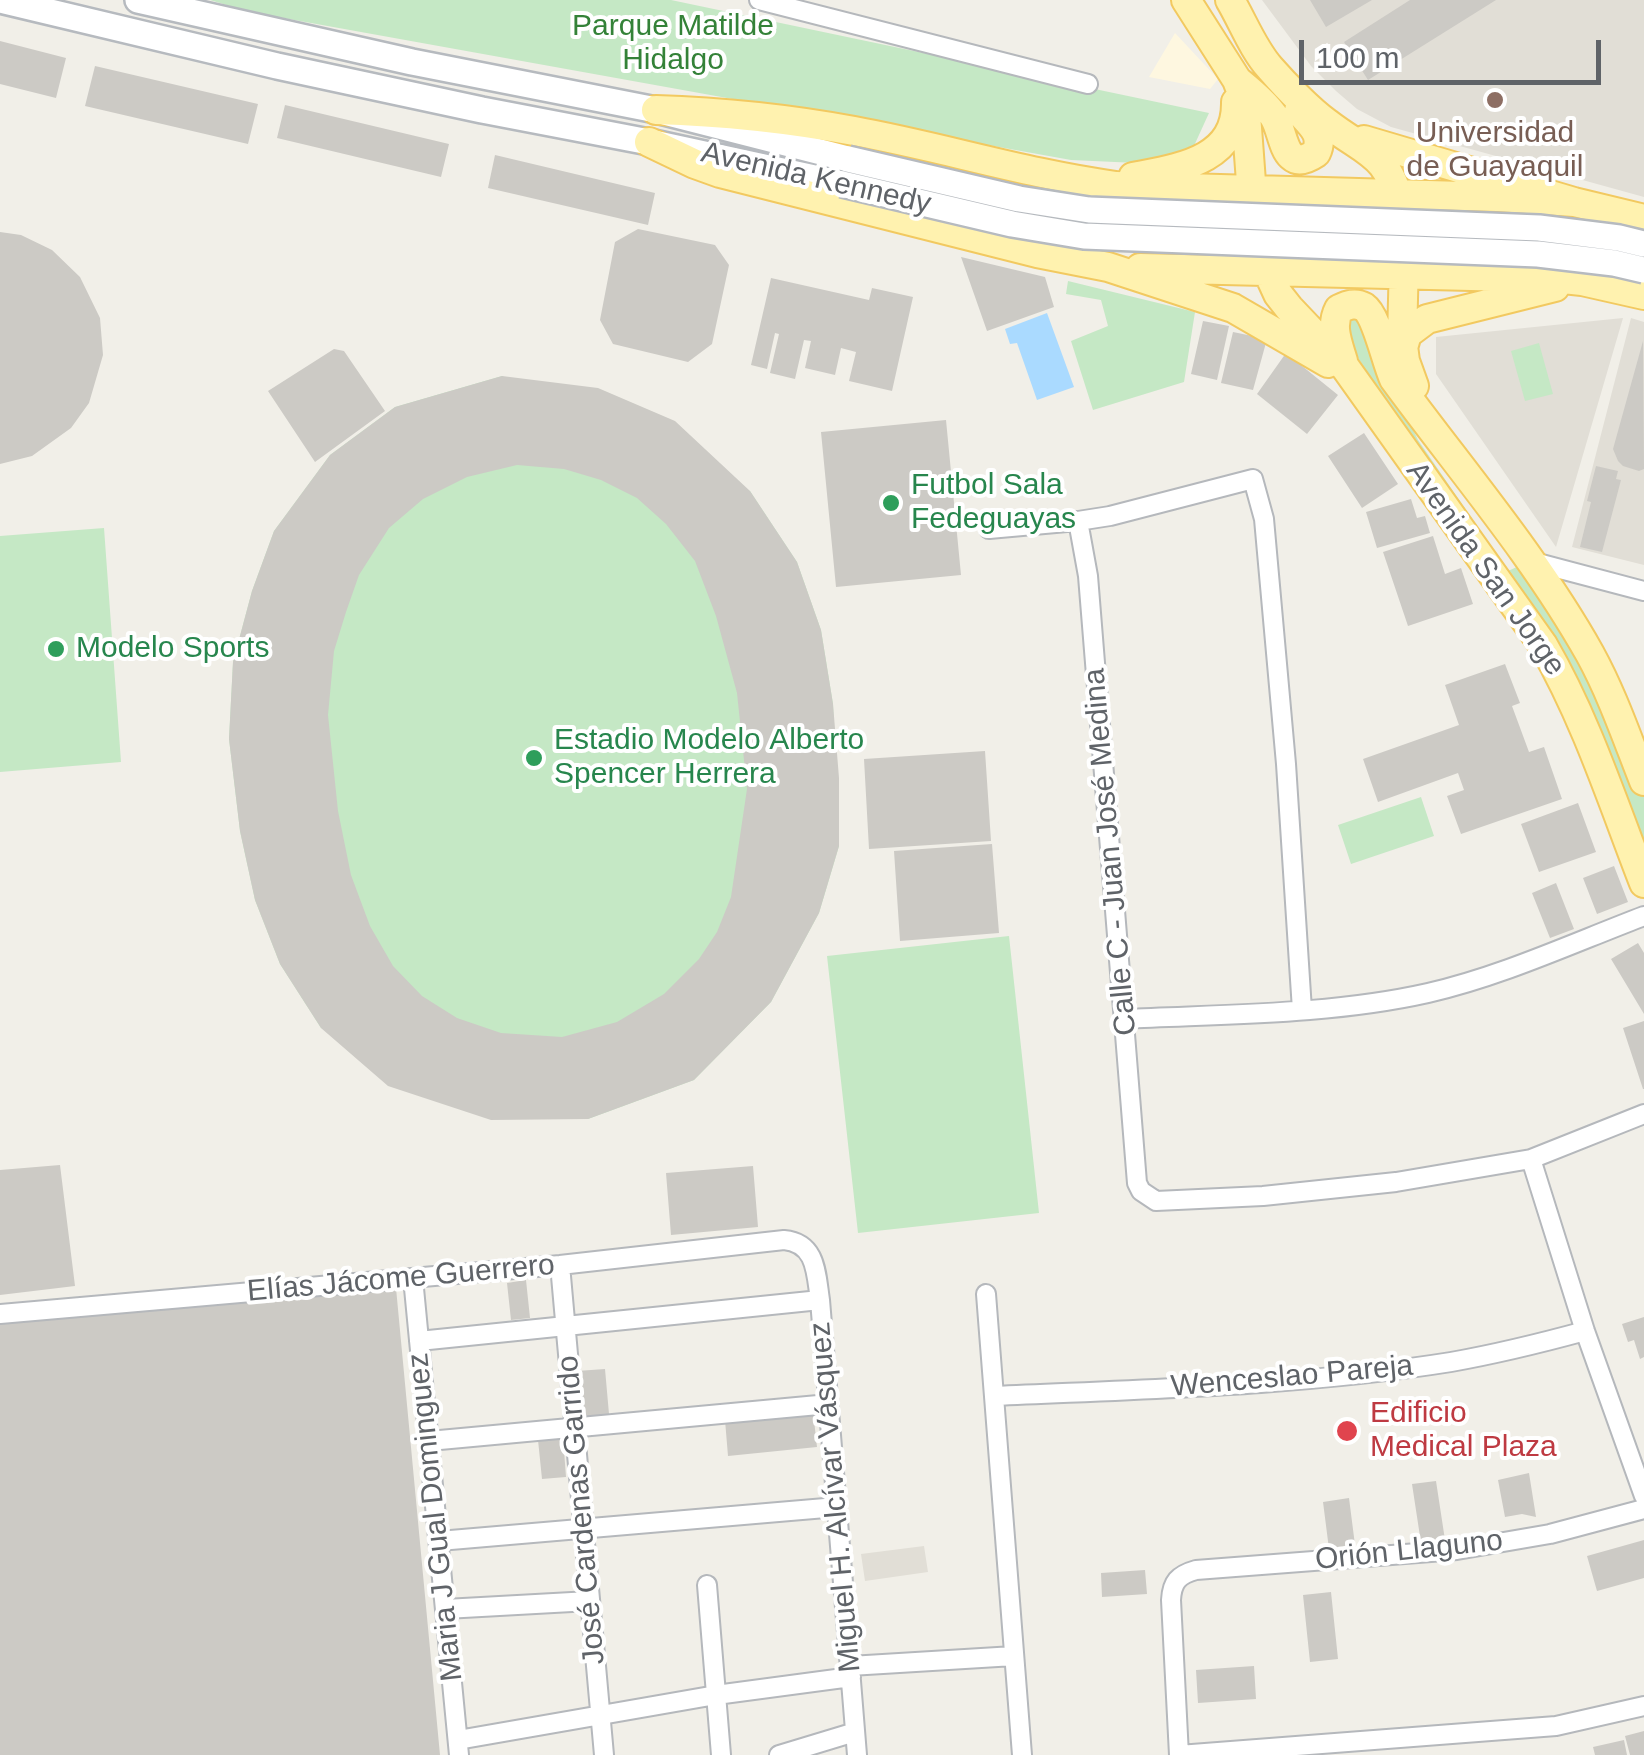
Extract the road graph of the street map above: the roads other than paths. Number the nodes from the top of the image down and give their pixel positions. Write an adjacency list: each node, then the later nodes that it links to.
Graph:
1 (0, 0): 11 (main road, Avenida Kennedy)
2 (138, 0): 9 (main road, Avenida Kennedy)
3 (759, 0): 8 (street)
4 (1186, 0): 7 (main road)
5 (1230, 0): 6 (main road)
6 (1268, 66): 7 (main road); 10 (main road)
7 (1233, 73): 13 (main road); 15 (main road, Avenida San Jorge)
8 (1088, 84)
9 (656, 110): 12 (main road, Avenida Kennedy); 13 (main road)
10 (1344, 134): 16 (main road); 18 (main road)
11 (649, 142): 12 (main road, Avenida Kennedy); 21 (main road)
12 (845, 171): 20 (main road, Avenida Kennedy, bridge); 24 (main road, Avenida Kennedy, bridge)
13 (1068, 180): 14 (main road)
14 (1157, 188): 15 (main road); 22 (main road)
15 (1252, 192): 16 (main road); 23 (main road, Avenida San Jorge)
16 (1398, 194): 17 (main road); 26 (main road)
17 (1497, 197): 18 (main road); 25 (main road)
18 (1574, 202): 19 (main road)
19 (1644, 219)
20 (1644, 244)
21 (1108, 267): 22 (main road); 30 (main road)
22 (1152, 268): 23 (main road)
23 (1267, 270): 26 (main road); 30 (main road, Avenida San Jorge)
24 (1644, 270)
25 (1494, 275): 26 (main road); 27 (main road)
26 (1405, 276): 29 (main road)
27 (1613, 287): 28 (main road); 29 (main road)
28 (1644, 295)
29 (1403, 350): 31 (main road)
30 (1348, 372): 31 (main road, Avenida San Jorge); 37 (main road, Avenida San Jorge)
31 (1428, 425): 34 (main road, Avenida San Jorge)
32 (1078, 522): 33 (street); 39 (street); 40 (street, Calle C - Juan José Medina)
33 (989, 529)
34 (1530, 561): 35 (street); 36 (main road, Avenida San Jorge)
35 (1644, 592)
36 (1644, 781)
37 (1644, 883)
38 (1644, 916): 39 (street)
39 (1302, 1010): 40 (street)
40 (1125, 1020): 42 (street, Calle C - Juan José Medina)
41 (1644, 1114): 42 (street)
42 (1531, 1159): 50 (street)
43 (801, 1244): 44 (street, Elías Jácome Guerrero); 47 (street, Miguel H. Alcívar Vásquez)
44 (560, 1265): 45 (street, Elías Jácome Guerrero); 49 (street, José Cardenas Garrido)
45 (413, 1278): 48 (street, Elías Jácome Guerrero); 51 (street, Maria J Gual Dominguez)
46 (986, 1294): 52 (street)
47 (820, 1300): 49 (street); 53 (street, Miguel H. Alcívar Vásquez)
48 (0, 1314)
49 (566, 1326): 51 (street); 54 (street, José Cardenas Garrido)
50 (1585, 1331): 52 (street, Wenceslao Pareja); 56 (street)
51 (419, 1341): 55 (street, Maria J Gual Dominguez)
52 (996, 1396): 64 (street)
53 (829, 1404): 54 (street); 57 (street, Miguel H. Alcívar Vásquez)
54 (574, 1427): 55 (street); 59 (street, José Cardenas Garrido)
55 (428, 1441): 60 (street, Maria J Gual Dominguez)
56 (1644, 1496)
57 (837, 1506): 59 (street); 65 (street, Miguel H. Alcívar Vásquez)
58 (1644, 1509): 76 (street, Orión Llaguno)
59 (584, 1528): 60 (street); 62 (street, José Cardenas Garrido)
60 (438, 1540): 63 (street, Maria J Gual Dominguez)
61 (707, 1585): 66 (street)
62 (590, 1602): 63 (street); 68 (street, José Cardenas Garrido)
63 (445, 1609): 70 (street, Maria J Gual Dominguez)
64 (1014, 1656): 65 (street); 75 (street)
65 (851, 1672): 66 (street); 69 (street, Miguel H. Alcívar Vásquez)
66 (716, 1696): 68 (street); 72 (street)
67 (1644, 1706): 76 (street)
68 (601, 1716): 70 (street); 71 (street, José Cardenas Garrido)
69 (856, 1732): 73 (street); 74 (street, Miguel H. Alcívar Vásquez)
70 (459, 1748)
71 (604, 1755)
72 (721, 1755)
73 (779, 1755)
74 (857, 1755)
75 (1022, 1755)
76 (1179, 1755)

